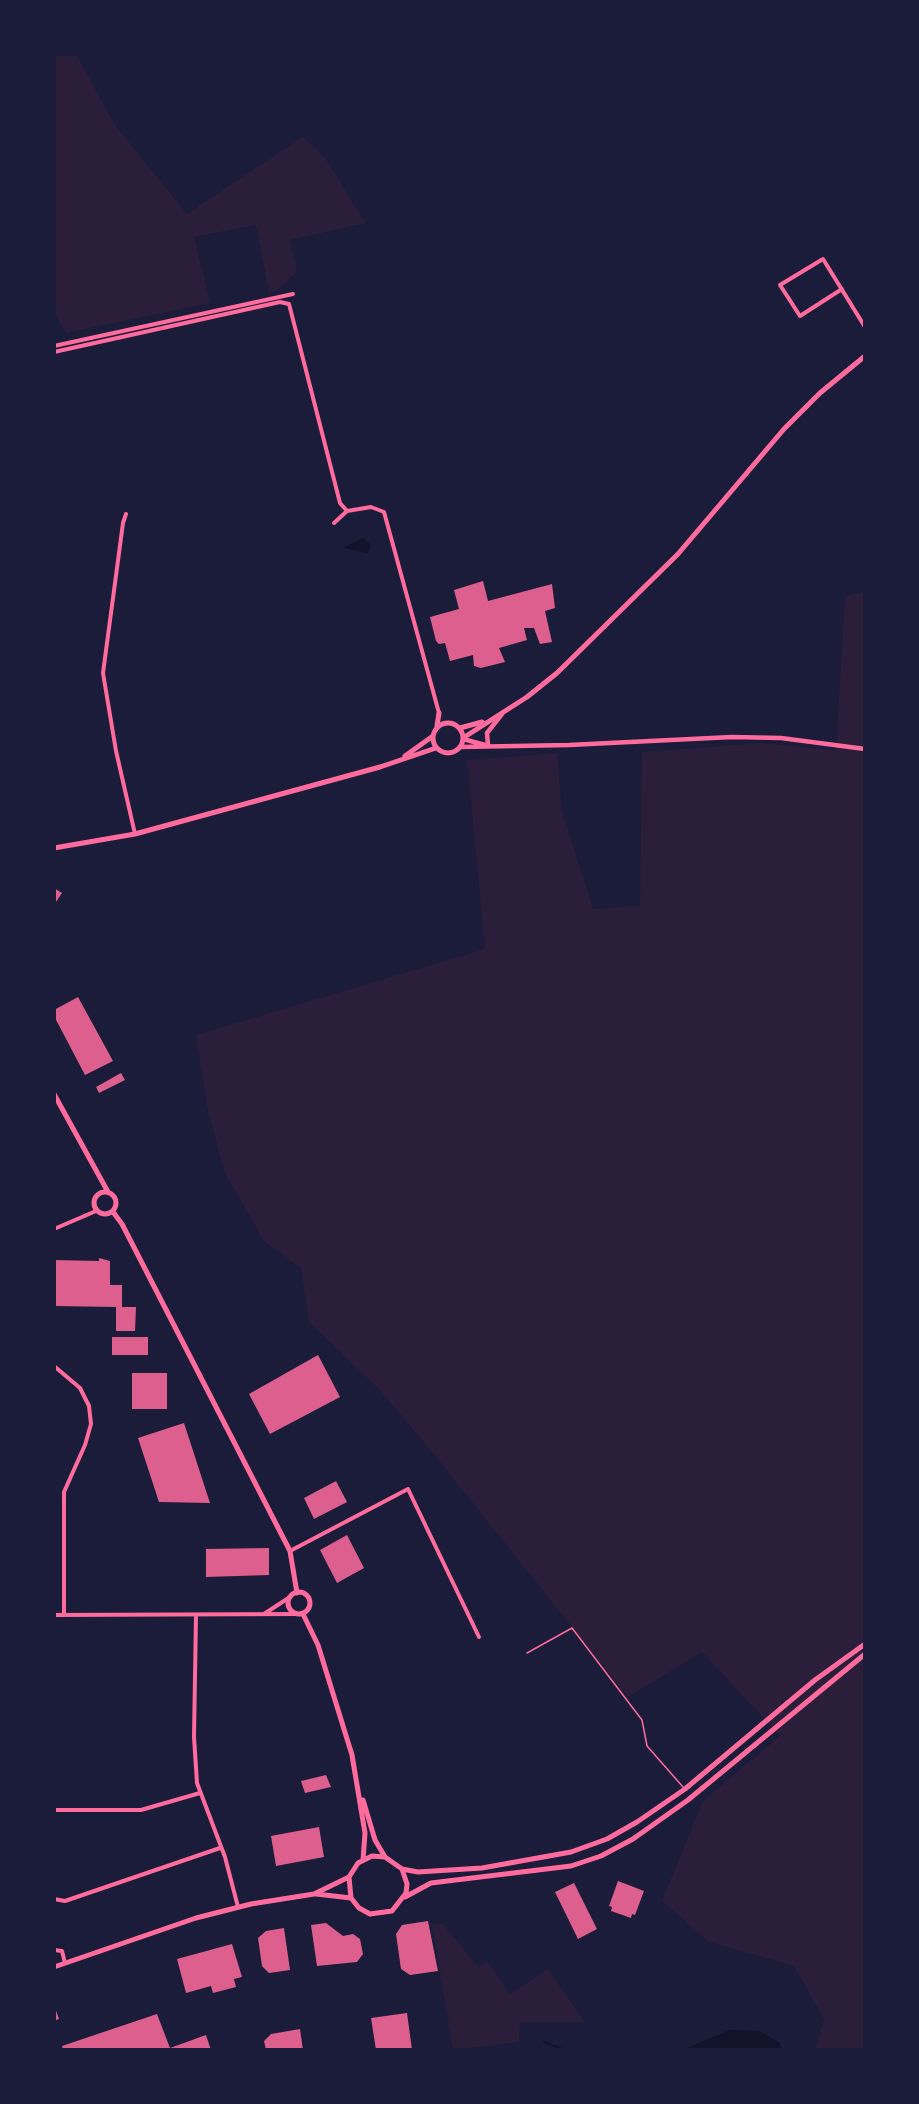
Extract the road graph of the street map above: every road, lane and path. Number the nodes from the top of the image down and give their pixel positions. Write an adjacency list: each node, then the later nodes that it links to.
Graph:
1 (842, 289): 1 (street); 3 (street)
2 (289, 303): 4 (street); 5 (street); 7 (street)
3 (865, 327)
4 (54, 346)
5 (54, 352)
6 (865, 356): 10 (main road)
7 (347, 511): 9 (street); 11 (street)
8 (126, 514): 24 (street)
9 (334, 523)
10 (506, 710): 12 (main road); 18 (street)
11 (440, 713): 13 (main road); 14 (main road)
12 (492, 718): 15 (main road); 17 (main road)
13 (448, 722): 14 (main road); 15 (main road)
14 (437, 727): 16 (main road)
15 (460, 728): 17 (main road)
16 (433, 736): 21 (main road); 23 (main road)
17 (463, 738): 18 (street); 19 (main road)
18 (488, 745): 20 (street)
19 (460, 747): 20 (street); 21 (main road)
20 (495, 747): 22 (street)
21 (436, 748): 23 (main road)
22 (865, 749)
23 (398, 760): 24 (main road)
24 (135, 834): 25 (main road)
25 (54, 848)
26 (54, 1094): 27 (main road)
27 (98, 1177): 28 (main road); 29 (main road)
28 (108, 1192): 29 (main road); 31 (main road)
29 (96, 1197): 30 (main road)
30 (96, 1210): 31 (main road); 32 (street)
31 (113, 1212): 34 (main road)
32 (54, 1229)
33 (54, 1366): 39 (street)
34 (290, 1551): 35 (main road); 42 (street)
35 (297, 1593): 36 (main road); 37 (main road)
36 (290, 1597): 37 (main road); 41 (street)
37 (301, 1614): 41 (street); 46 (main road)
38 (54, 1615): 39 (street)
39 (64, 1615): 40 (street)
40 (196, 1615): 41 (street); 48 (street)
41 (263, 1615)
42 (480, 1637)
43 (865, 1644): 47 (main road)
44 (526, 1653): 47 (lane)
45 (865, 1654): 56 (main road)
46 (359, 1787): 51 (main road); 52 (main road)
47 (685, 1789): 53 (main road)
48 (200, 1793): 49 (street); 50 (street)
49 (54, 1810)
50 (220, 1848): 58 (street); 59 (street)
51 (385, 1857): 52 (main road); 53 (main road)
52 (363, 1860): 54 (main road)
53 (402, 1869): 56 (main road)
54 (349, 1877): 55 (main road); 57 (main road)
55 (314, 1894): 57 (main road); 59 (main road)
56 (405, 1897): 57 (main road)
57 (351, 1898)
58 (54, 1899)
59 (238, 1907): 61 (main road)
60 (54, 1950): 61 (street)
61 (65, 1963): 62 (main road)
62 (54, 1967)

